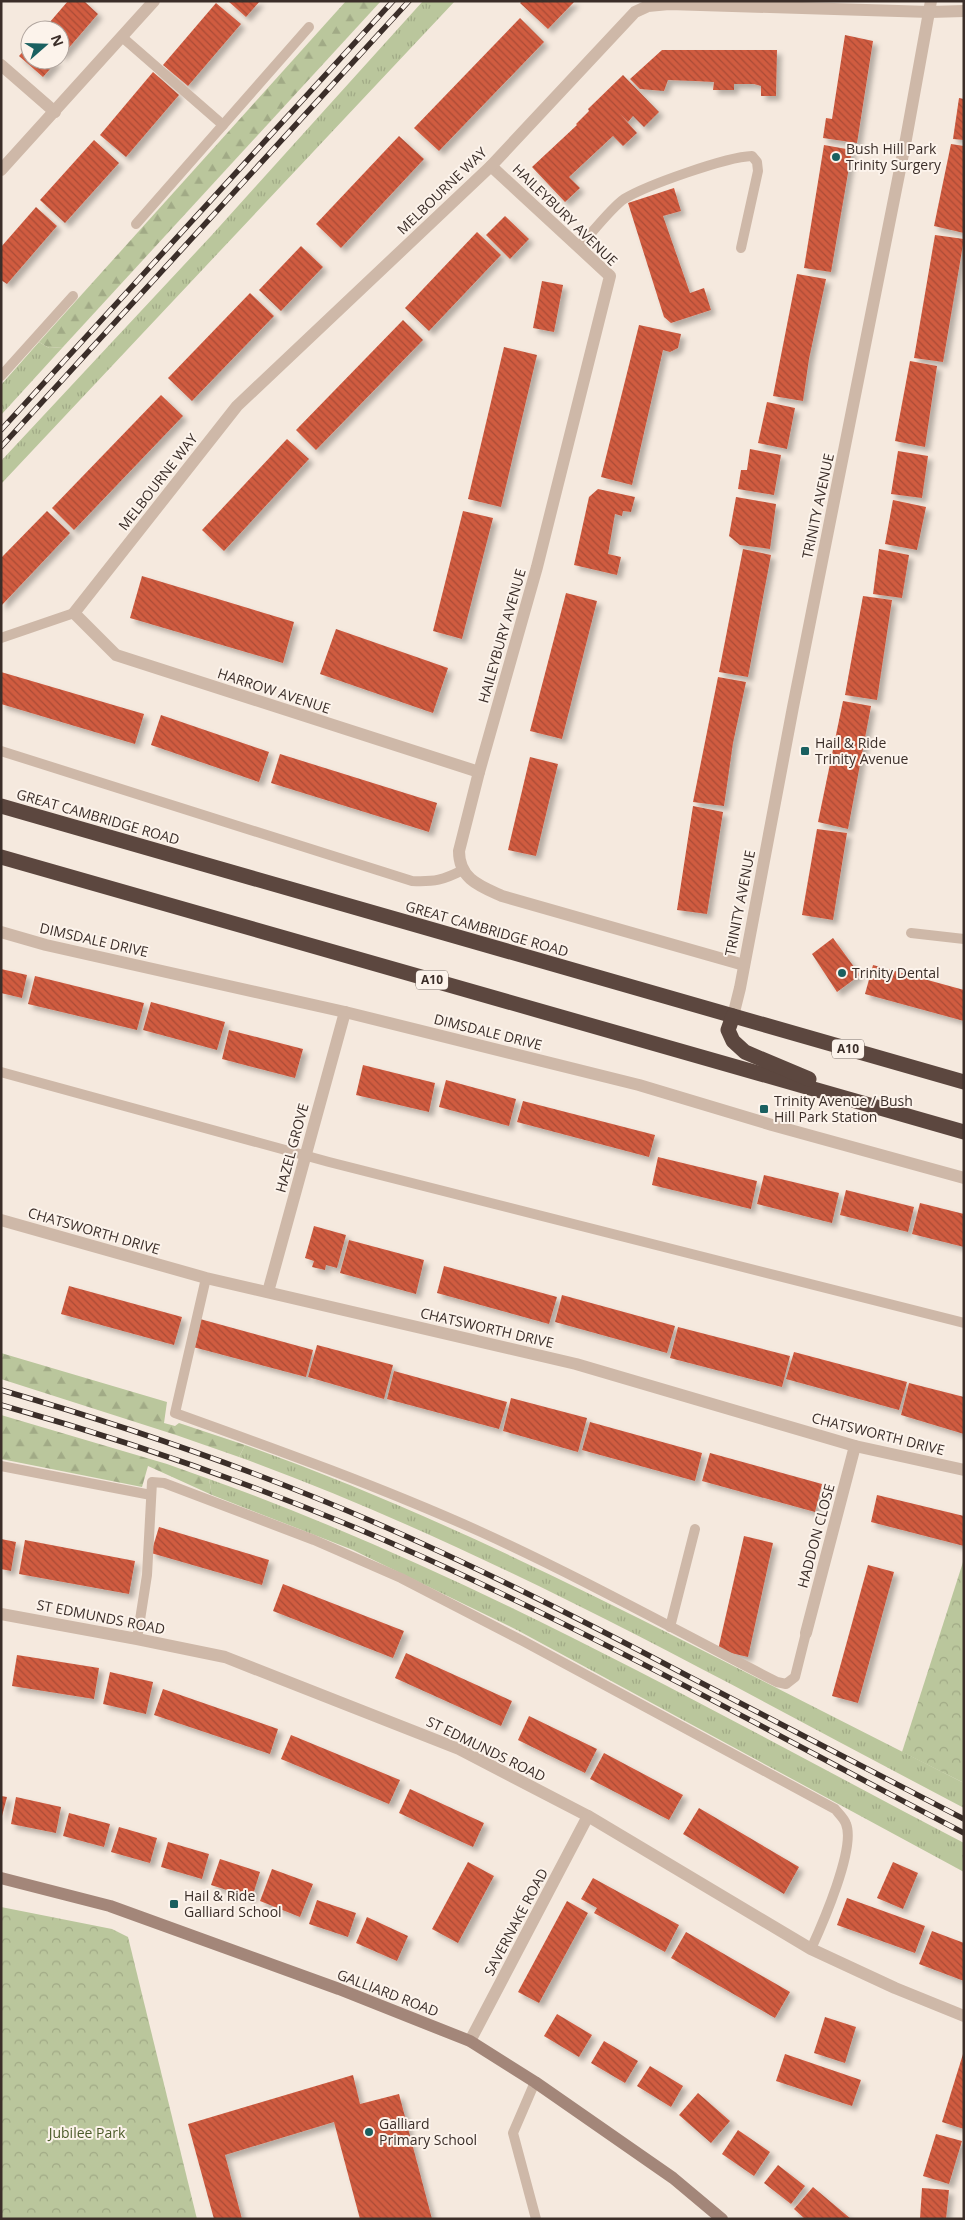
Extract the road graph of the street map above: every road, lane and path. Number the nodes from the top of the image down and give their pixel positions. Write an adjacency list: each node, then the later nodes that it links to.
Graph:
1 (154, 1): 5 (street)
2 (931, 7): 3 (street, MELBOURNE WAY); 9 (street, MELBOURNE WAY); 26 (street, TRINITY AVENUE)
3 (964, 11)
4 (309, 27): 8 (lane)
5 (122, 37): 7 (street); 8 (lane)
6 (1, 66): 7 (street)
7 (55, 112): 10 (street)
8 (223, 125): 11 (lane)
9 (491, 166): 12 (street, HAILEYBURY AVENUE); 16 (street, MELBOURNE WAY)
10 (1, 170)
11 (136, 224)
12 (579, 247): 13 (lane); 19 (street, HAILEYBURY AVENUE)
13 (741, 248)
14 (73, 296): 15 (lane)
15 (1, 376)
16 (74, 613): 17 (lane); 19 (street, HARROW AVENUE)
17 (1, 638)
18 (1, 751): 22 (lane)
19 (479, 772): 22 (street, HAILEYBURY AVENUE)
20 (1, 806): 28 (highway, GREAT CAMBRIDGE ROAD / A10)
21 (1, 857): 31 (highway, A10)
22 (463, 870): 26 (street)
23 (1, 932): 27 (street, DIMSDALE DRIVE)
24 (911, 934): 25 (lane)
25 (964, 939)
26 (744, 965): 28 (street, TRINITY AVENUE)
27 (345, 1012): 33 (street, HAZEL GROVE); 34 (street, DIMSDALE DRIVE)
28 (733, 1016): 30 (highway, GREAT CAMBRIDGE ROAD / A10); 31 (highway, A10)
29 (1, 1072): 33 (lane)
30 (964, 1082)
31 (863, 1103): 32 (highway, A10)
32 (964, 1132)
33 (306, 1155): 37 (street, HAZEL GROVE); 38 (lane)
34 (964, 1178)
35 (1, 1220): 36 (street, CHATSWORTH DRIVE)
36 (206, 1278): 37 (street, CHATSWORTH DRIVE); 45 (lane)
37 (268, 1292): 39 (street, CHATSWORTH DRIVE)
38 (964, 1323)
39 (855, 1446): 41 (street, CHATSWORTH DRIVE); 46 (street, HADDON CLOSE)
40 (1, 1466): 42 (lane)
41 (964, 1470)
42 (151, 1495): 47 (lane); 50 (lane)
43 (696, 1529): 45 (lane)
44 (1, 1614): 47 (street, ST EDMUNDS ROAD)
45 (670, 1627): 46 (lane)
46 (806, 1633)
47 (137, 1638): 48 (street, ST EDMUNDS ROAD)
48 (588, 1816): 50 (street, ST EDMUNDS ROAD); 52 (street, SAVERNAKE ROAD)
49 (1, 1878): 52 (street, GALLIARD ROAD)
50 (811, 1949): 51 (street, ST EDMUNDS ROAD)
51 (964, 2016)
52 (470, 2041): 53 (street, GALLIARD ROAD)
53 (535, 2082): 54 (lane); 55 (street, GALLIARD ROAD)
54 (536, 2219)
55 (722, 2219)

